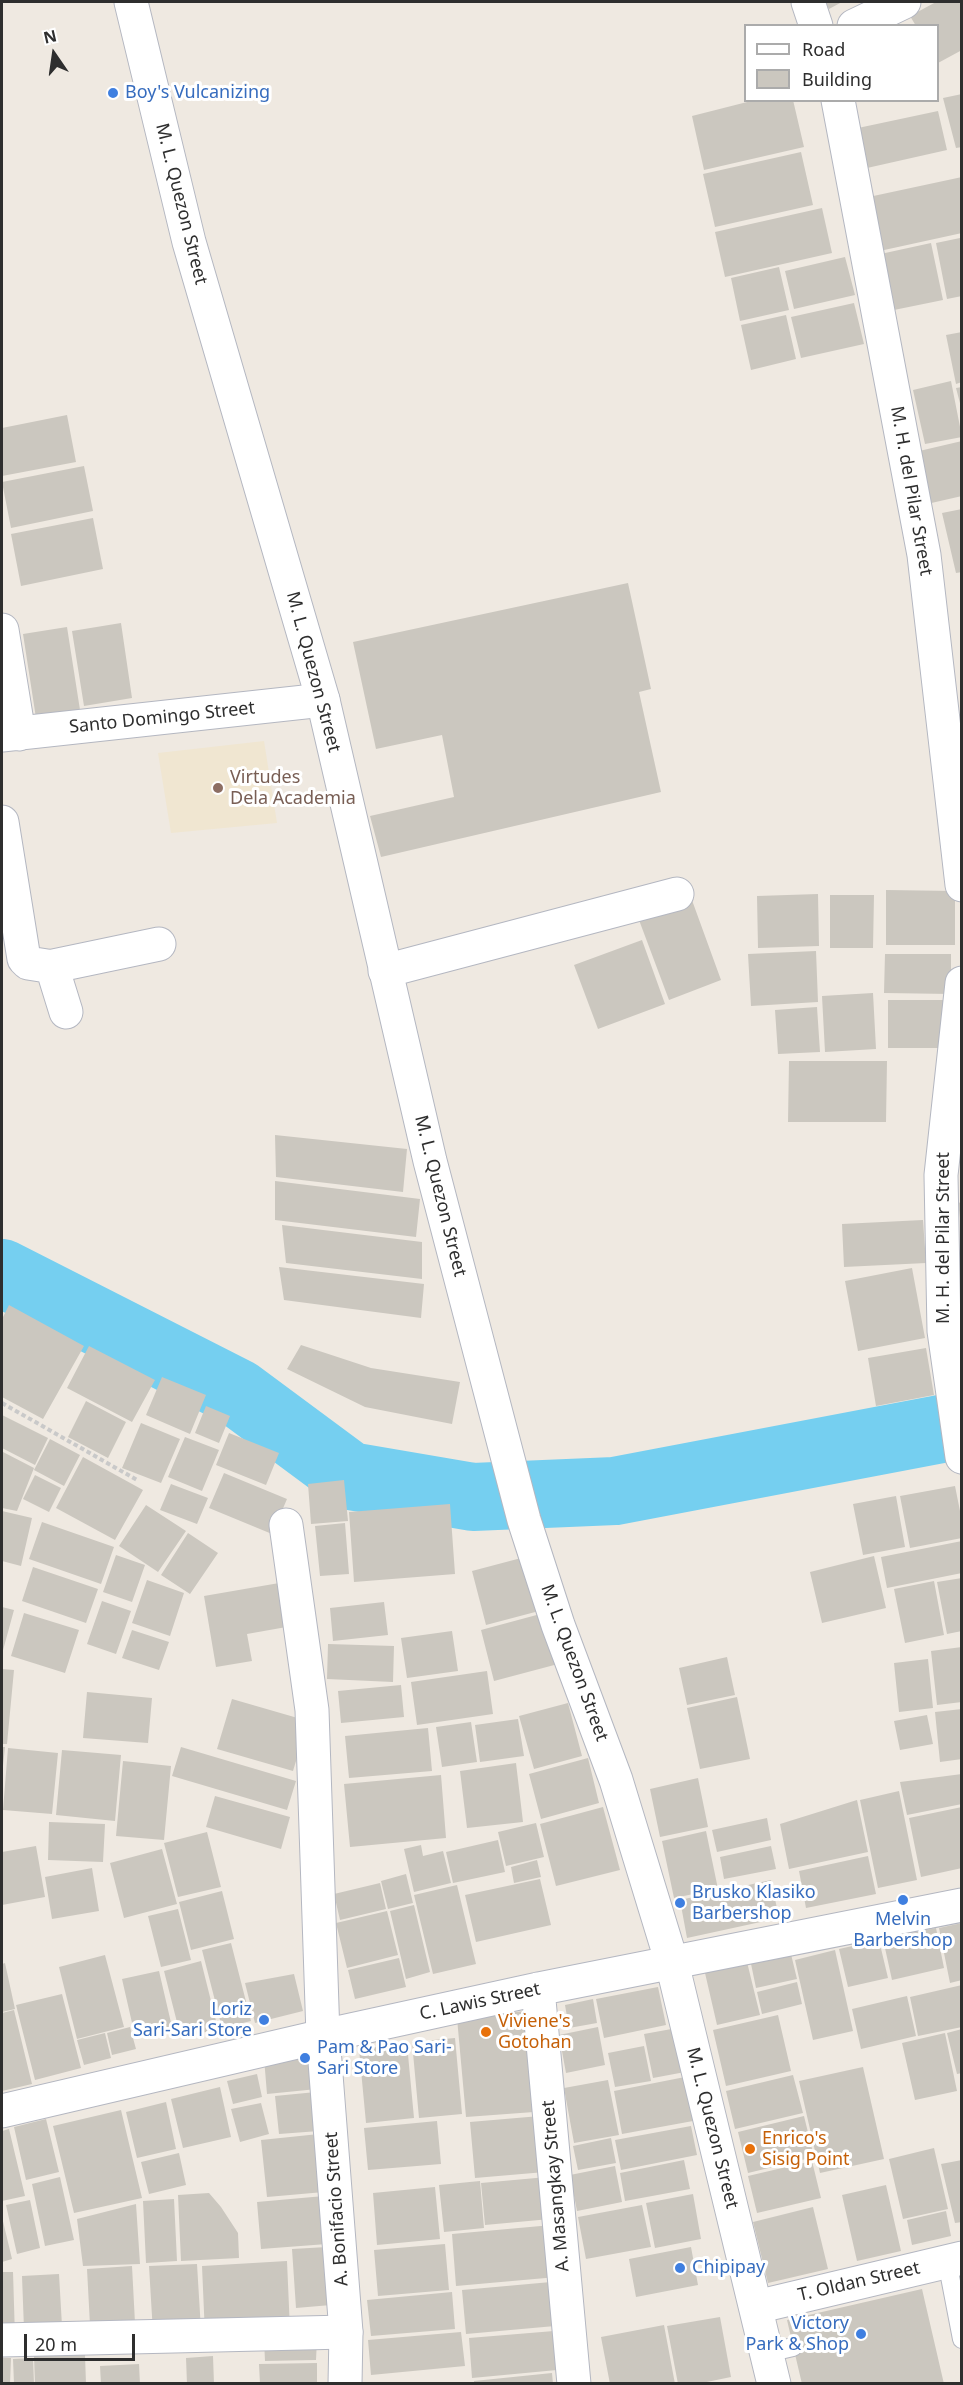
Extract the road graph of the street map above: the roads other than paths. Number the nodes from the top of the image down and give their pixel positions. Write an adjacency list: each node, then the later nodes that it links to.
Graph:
1 (130, 2): 8 (street, M. L. Quezon Street)
2 (808, 2): 4 (street)
3 (904, 2): 5 (street)
4 (815, 24)
5 (858, 24)
6 (838, 102): 11 (street, M. H. del Pilar Street)
7 (2, 630): 9 (street)
8 (323, 700): 9 (street, Santo Domingo Street); 15 (street, M. L. Quezon Street)
9 (10, 734)
10 (2, 822): 14 (street)
11 (962, 885)
12 (677, 894): 15 (street)
13 (159, 944): 14 (street)
14 (49, 967): 17 (street)
15 (385, 971): 21 (street, M. L. Quezon Street)
16 (962, 983): 18 (street, M. H. del Pilar Street)
17 (66, 1012)
18 (962, 1457)
19 (286, 1526): 23 (street, A. Bonifacio Street)
20 (962, 1905): 21 (street, C. Lawis Street)
21 (672, 1963): 22 (street, C. Lawis Street); 26 (street, M. L. Quezon Street)
22 (538, 1989): 23 (street, C. Lawis Street); 32 (street, A. Masangkay Street)
23 (323, 2036): 24 (street, C. Lawis Street); 27 (street, A. Bonifacio Street)
24 (2, 2111)
25 (954, 2260): 26 (street, T. Oldan Street); 28 (lane)
26 (756, 2307): 30 (street, M. L. Quezon Street)
27 (346, 2332): 29 (street); 31 (street, A. Bonifacio Street)
28 (962, 2339)
29 (2, 2340)
30 (778, 2361)
31 (345, 2384)
32 (574, 2384)

